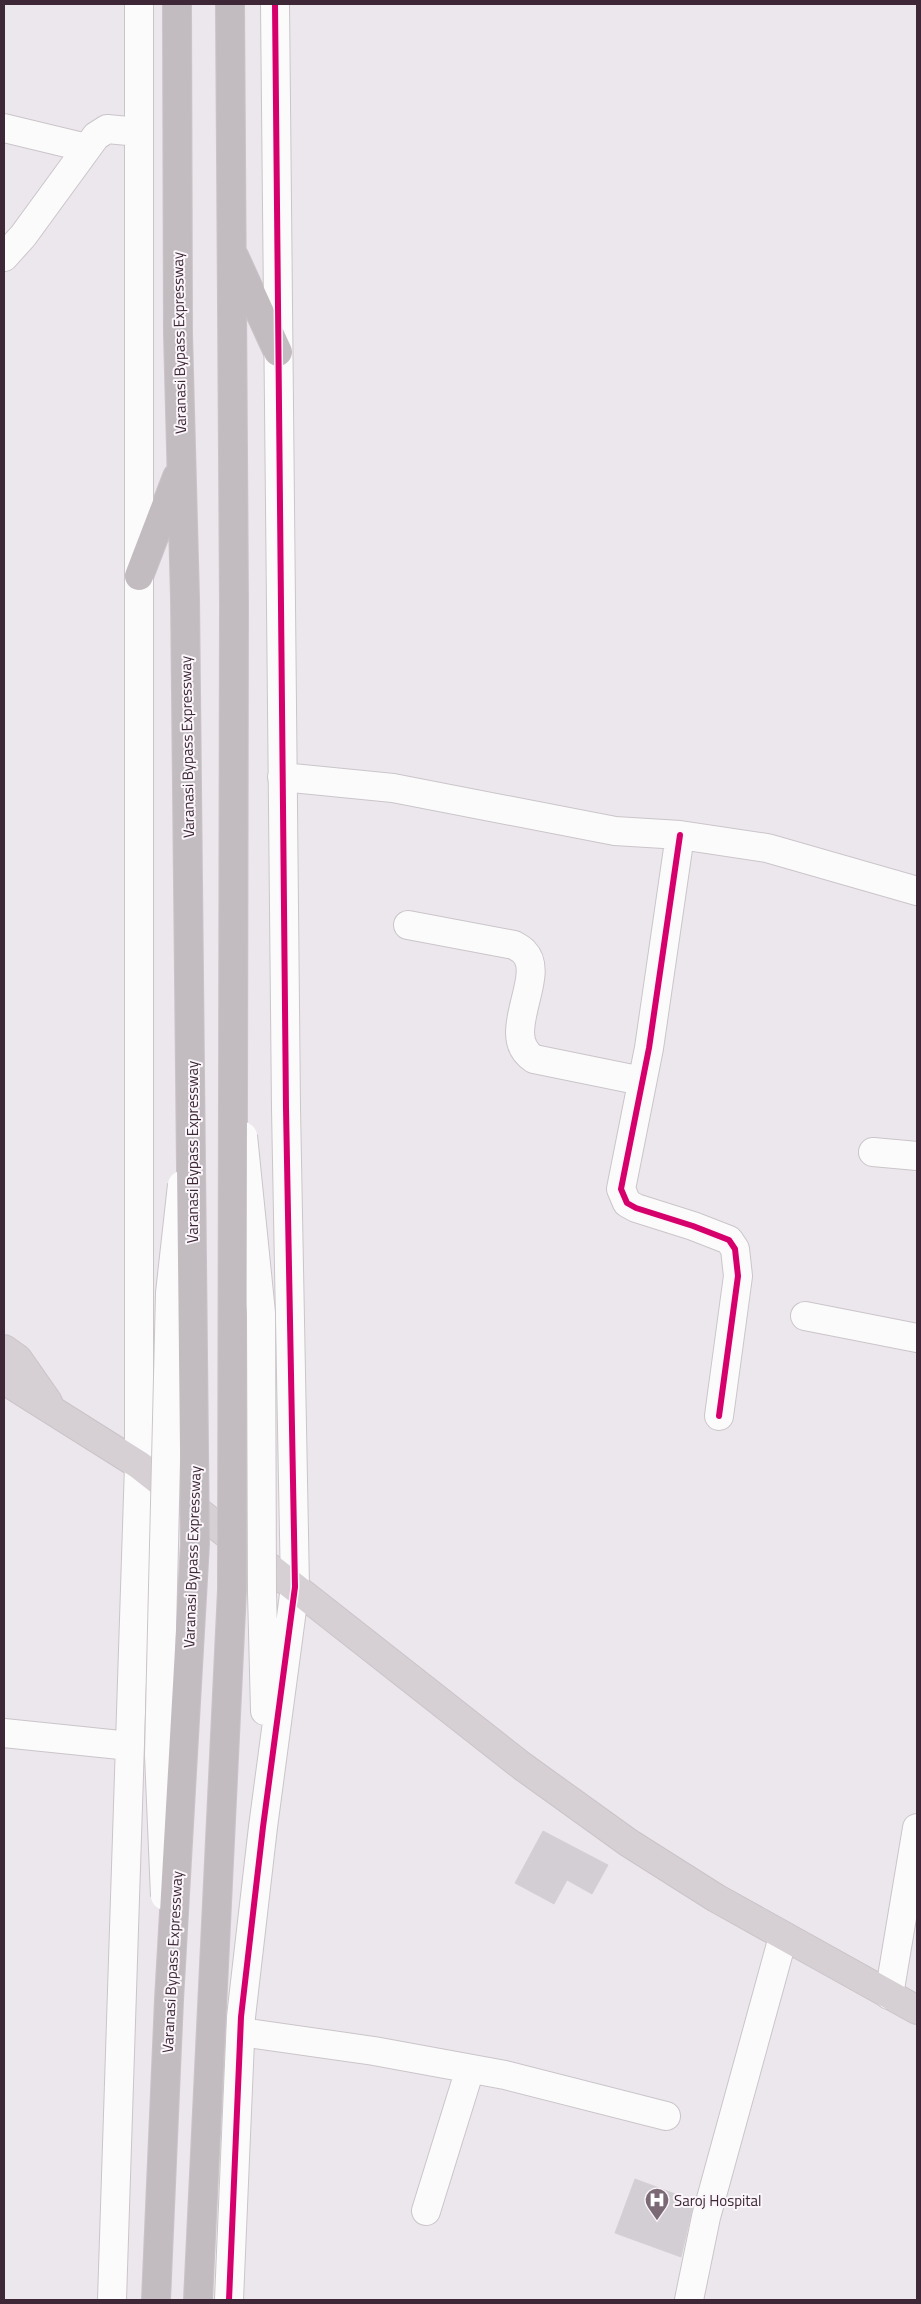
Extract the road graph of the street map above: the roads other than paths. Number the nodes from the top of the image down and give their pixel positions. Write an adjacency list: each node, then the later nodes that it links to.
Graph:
1 (139, 4): 6 (street)
2 (177, 4): 11 (highway, Varanasi Bypass Expressway)
3 (230, 4): 8 (highway)
4 (275, 4): 10 (street)
5 (4, 128): 7 (street)
6 (139, 132): 7 (street); 12 (street)
7 (87, 148): 9 (street)
8 (230, 248): 10 (highway); 17 (highway, bridge)
9 (4, 257)
10 (278, 352): 13 (street)
11 (182, 464): 12 (highway); 41 (highway, Varanasi Bypass Expressway, bridge)
12 (139, 576): 27 (street)
13 (282, 777): 14 (street); 28 (street)
14 (680, 835): 15 (street); 18 (street)
15 (917, 891)
16 (408, 925): 18 (street)
17 (233, 1043): 31 (street, bridge); 42 (highway, bridge)
18 (642, 1081): 26 (street)
19 (873, 1152): 20 (street)
20 (917, 1156)
21 (805, 1316): 22 (street)
22 (917, 1338)
23 (4, 1349): 25 (main road)
24 (4, 1380): 25 (main road)
25 (53, 1409): 27 (main road)
26 (719, 1416)
27 (139, 1465): 28 (main road); 30 (street)
28 (295, 1587): 31 (street); 33 (main road)
29 (4, 1733): 30 (street)
30 (130, 1746): 40 (street)
31 (263, 1827): 36 (street)
32 (917, 1828): 34 (street)
33 (783, 1937): 34 (main road); 44 (street)
34 (889, 1995): 35 (main road)
35 (917, 2010)
36 (241, 2032): 37 (street); 43 (street)
37 (470, 2068): 38 (street); 39 (street)
38 (666, 2116)
39 (426, 2210)
40 (112, 2300)
41 (156, 2300)
42 (198, 2300)
43 (229, 2300)
44 (689, 2300)

